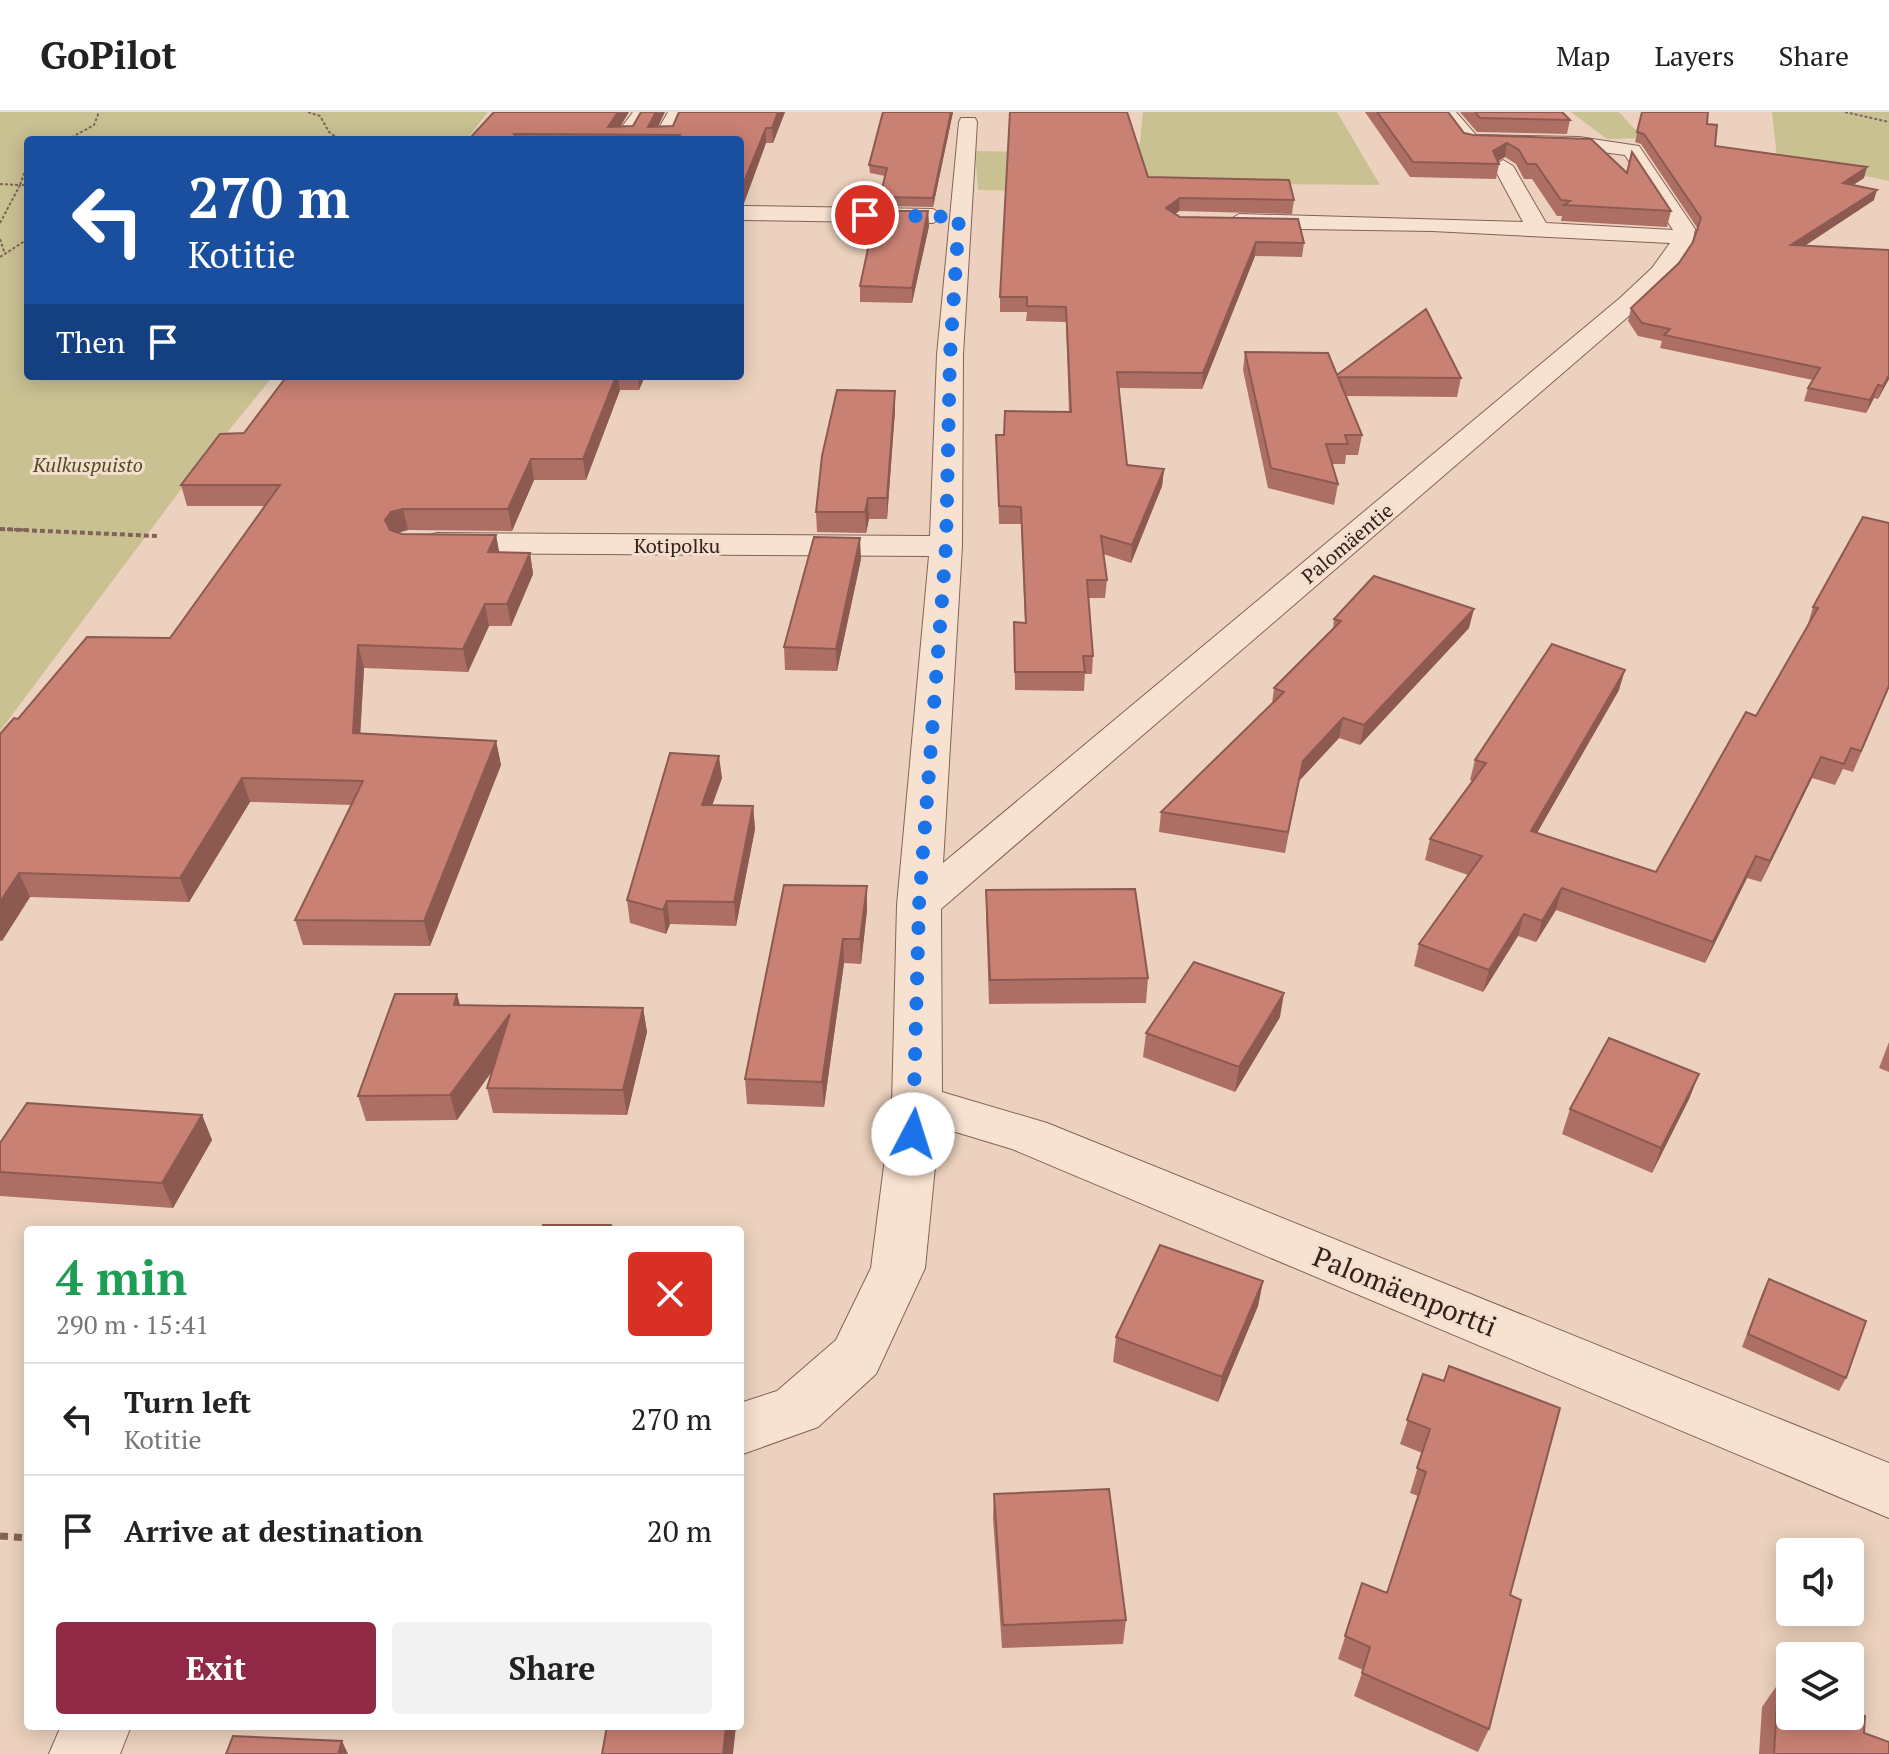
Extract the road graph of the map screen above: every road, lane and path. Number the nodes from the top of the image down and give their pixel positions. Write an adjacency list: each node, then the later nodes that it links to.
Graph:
1 (99, 112): 9 (path)
2 (308, 112): 10 (path)
3 (642, 112): 11 (street)
4 (677, 112): 12 (street)
5 (1446, 112): 23 (street)
6 (1845, 112): 8 (path)
7 (968, 122): 19 (street)
8 (1889, 122)
9 (74, 136)
10 (334, 136)
11 (625, 136)
12 (664, 136)
13 (1503, 166): 22 (street)
14 (24, 174): 16 (path)
15 (0, 184): 16 (path)
16 (20, 185): 17 (path); 21 (path)
17 (24, 185)
18 (744, 213): 19 (street)
19 (959, 217): 31 (street)
20 (1211, 221): 22 (street)
21 (0, 223)
22 (1537, 227): 23 (street)
23 (1684, 237): 32 (street, Palomäentie)
24 (0, 239): 26 (path)
25 (24, 242): 26 (path)
26 (5, 254): 27 (path)
27 (0, 258)
28 (0, 529): 29 (path)
29 (157, 536)
30 (408, 543): 31 (street, Kotipolku)
31 (946, 546): 32 (street)
32 (919, 905): 33 (street)
33 (917, 1103): 34 (street); 35 (street, Palomäenportti)
34 (744, 1428)
35 (1889, 1491)
36 (0, 1536): 37 (path)
37 (24, 1538)
38 (95, 1730): 39 (street)
39 (84, 1754)

